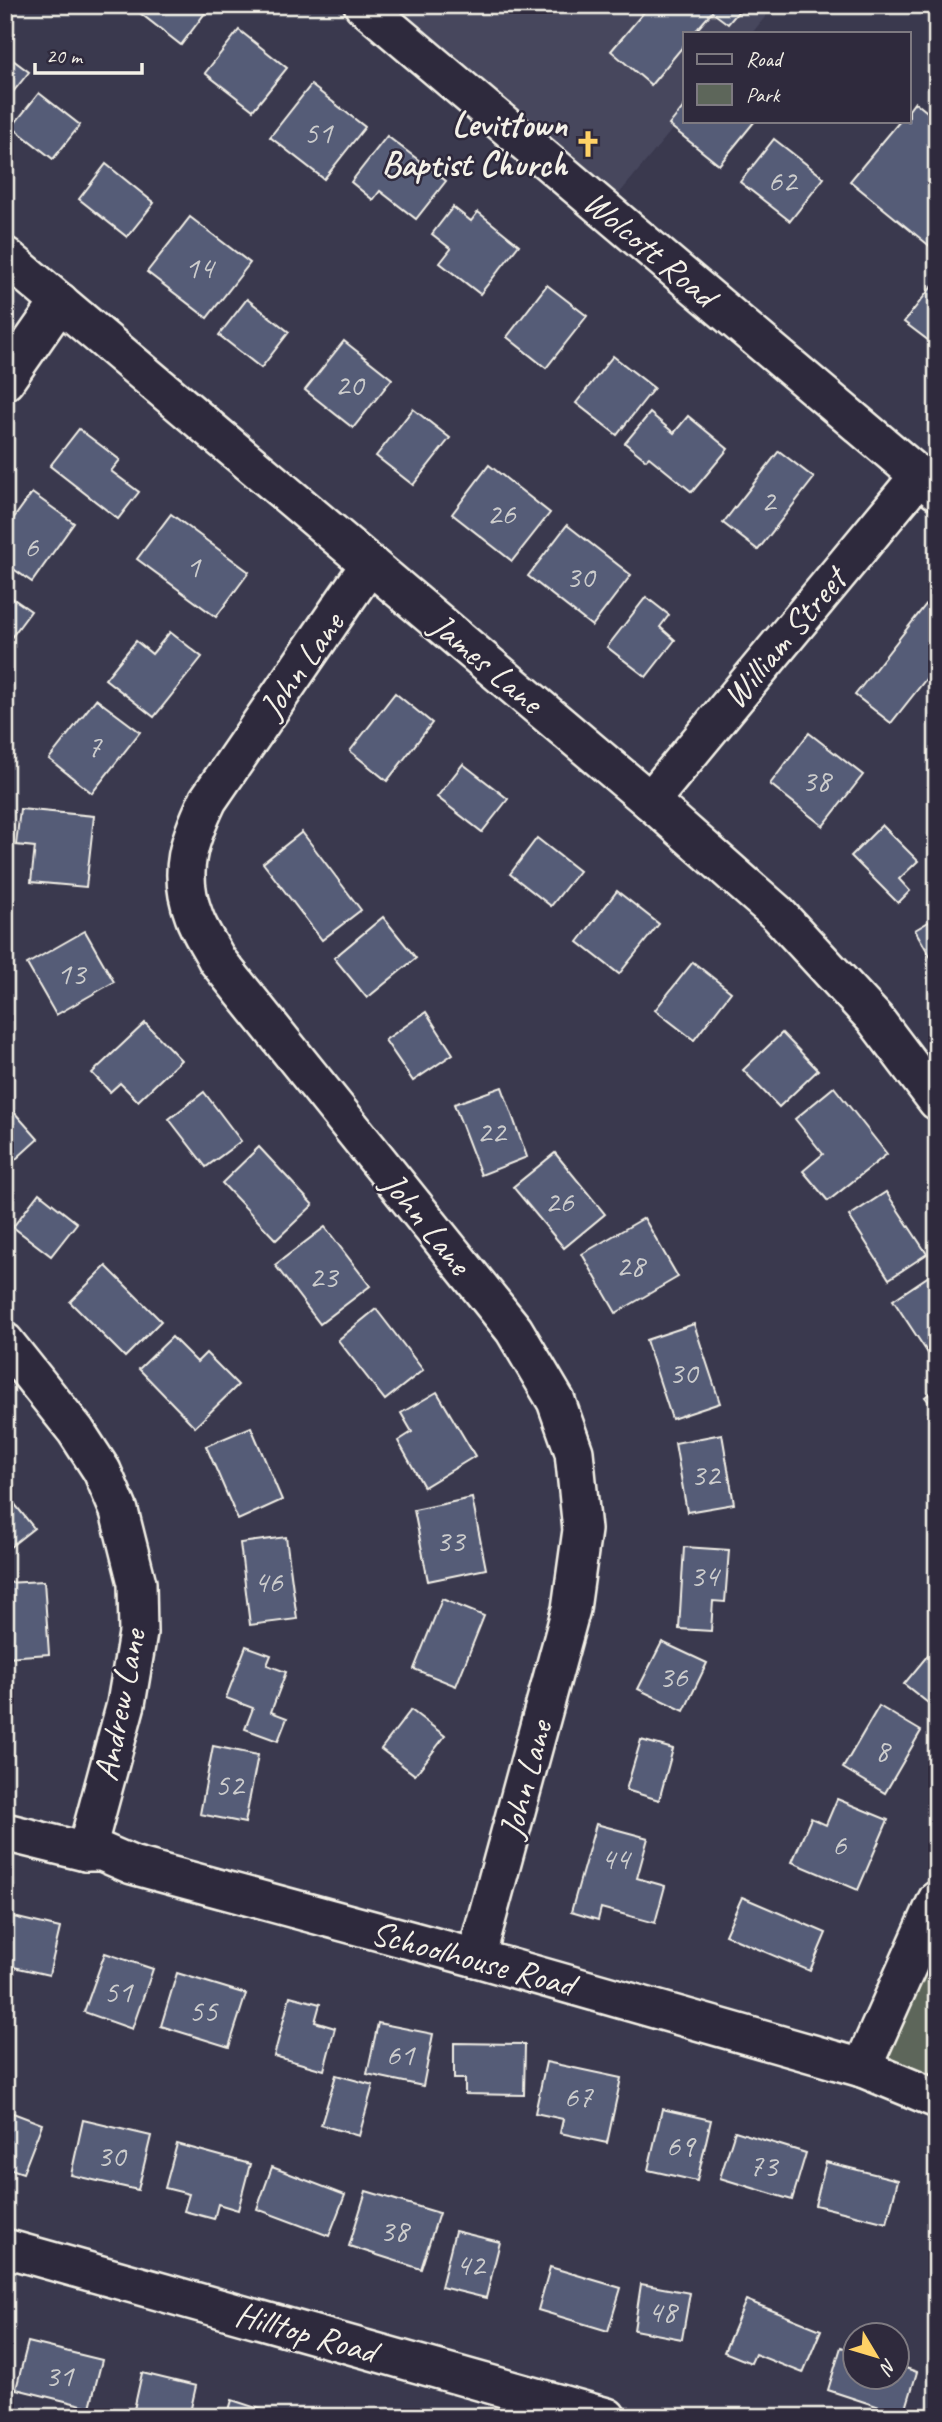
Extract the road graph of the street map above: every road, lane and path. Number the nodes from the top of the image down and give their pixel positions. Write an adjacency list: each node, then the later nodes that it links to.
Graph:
1 (363, 5): 5 (street, Wolcott Road)
2 (5, 256): 3 (street, James Lane)
3 (60, 302): 4 (street); 6 (street, James Lane)
4 (5, 381)
5 (928, 483): 7 (street, William Street)
6 (370, 564): 7 (street, James Lane); 13 (street, John Lane)
7 (650, 800): 8 (street, James Lane)
8 (937, 1101)
9 (5, 1342): 11 (street, Andrew Lane)
10 (5, 1832): 11 (street, Schoolhouse Road)
11 (86, 1852): 13 (street, Schoolhouse Road)
12 (937, 1900): 14 (street)
13 (476, 1958): 14 (street, Schoolhouse Road)
14 (862, 2068): 15 (street, Schoolhouse Road)
15 (937, 2099)
16 (5, 2248): 17 (street, Hilltop Road)
17 (607, 2417)

